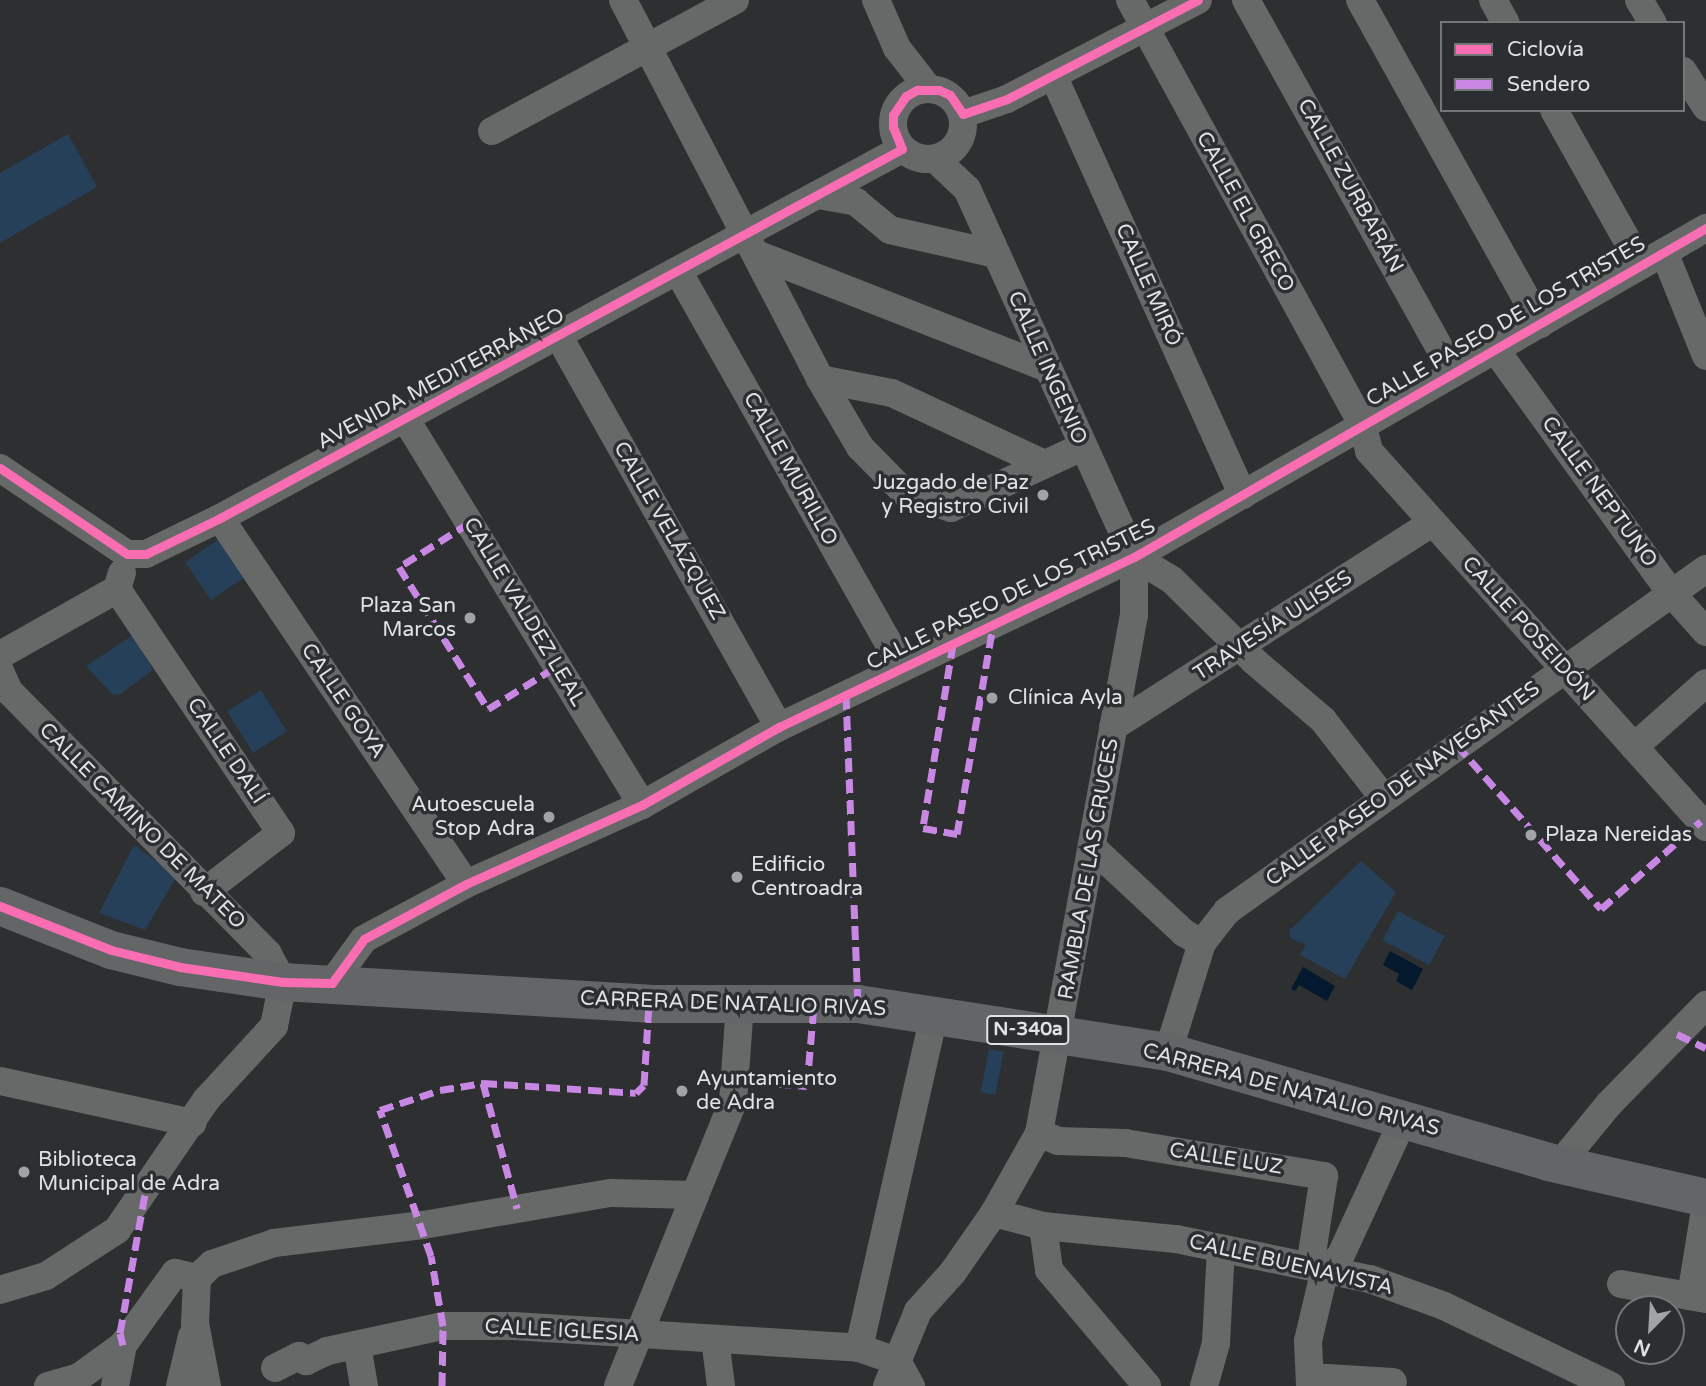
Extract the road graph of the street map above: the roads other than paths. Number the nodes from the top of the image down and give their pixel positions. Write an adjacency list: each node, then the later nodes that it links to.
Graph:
1 (623, 0): 13 (street)
2 (735, 0): 13 (street)
3 (876, 0): 16 (street)
4 (1130, 0): 12 (street, CALLE EL GRECO)
5 (1199, 0): 12 (street)
6 (1246, 0): 34 (street, CALLE ZURBARÁN)
7 (1360, 0): 29 (street)
8 (1493, 0): 10 (street)
9 (1639, 0): 11 (street)
10 (1505, 21)
11 (1652, 21)
12 (1145, 28): 15 (street); 37 (street, CALLE EL GRECO)
13 (648, 46): 20 (street); 25 (street)
14 (1685, 74): 17 (street)
15 (1053, 75): 19 (street); 41 (street, CALLE MIRÓ)
16 (917, 92): 19 (street); 21 (street)
17 (1706, 107)
18 (1555, 112): 27 (street)
19 (963, 114): 22 (street)
20 (492, 131)
21 (902, 149): 22 (street); 23 (street, AVENIDA MEDITERRÁNEO)
22 (945, 153): 26 (street, CALLE INGENIO)
23 (818, 195): 25 (street, AVENIDA MEDITERRÁNEO); 26 (street)
24 (1706, 228): 27 (street, CALLE PASEO DE LOS TRISTES)
25 (752, 244): 28 (street, AVENIDA MEDITERRÁNEO); 33 (street); 35 (street)
26 (996, 254): 33 (street, CALLE INGENIO)
27 (1652, 259): 29 (street, CALLE PASEO DE LOS TRISTES); 32 (street)
28 (678, 271): 30 (street, AVENIDA MEDITERRÁNEO); 52 (street, CALLE MURILLO)
29 (1540, 324): 31 (street, CALLE PASEO DE LOS TRISTES)
30 (558, 335): 36 (street, AVENIDA MEDITERRÁNEO); 56 (street, CALLE VELÁZQUEZ)
31 (1495, 349): 34 (street, CALLE PASEO DE LOS TRISTES); 48 (street, CALLE NEPTUNO)
32 (1706, 356)
33 (1047, 368): 38 (street, CALLE INGENIO)
34 (1453, 372): 37 (street, CALLE PASEO DE LOS TRISTES)
35 (820, 379): 39 (street); 39 (street)
36 (405, 418): 42 (street, AVENIDA MEDITERRÁNEO); 60 (street, CALLE VALDEZ LEAL)
37 (1362, 424): 41 (street, CALLE PASEO DE LOS TRISTES); 43 (street, CALLE POSEIDÓN)
38 (1082, 447): 39 (street); 45 (street, CALLE INGENIO)
39 (1044, 464)
40 (1, 470): 44 (street)
41 (1244, 495): 45 (street, CALLE PASEO DE LOS TRISTES)
42 (220, 518): 44 (street, AVENIDA MEDITERRÁNEO); 63 (street, CALLE GOYA)
43 (1432, 523): 50 (street, TRAVESÍA ULISES); 53 (street, CALLE POSEIDÓN)
44 (127, 554): 47 (street)
45 (1133, 557): 50 (street); 52 (street, CALLE PASEO DE LOS TRISTES); 57 (street, RAMBLA DE LAS CRUCES)
46 (1706, 569): 48 (street, CALLE PASEO DE NAVEGANTES)
47 (117, 589): 51 (street); 64 (street, CALLE DALÍ)
48 (1672, 594): 49 (street, CALLE NEPTUNO); 53 (street, CALLE PASEO DE NAVEGANTES)
49 (1706, 632)
50 (1240, 648): 57 (street, TRAVESÍA ULISES); 59 (street)
51 (0, 655)
52 (902, 667): 56 (street, CALLE PASEO DE LOS TRISTES)
53 (1564, 668): 58 (street, CALLE POSEIDÓN); 59 (street, CALLE PASEO DE NAVEGANTES)
54 (0, 671): 64 (street, CALLE CAMINO DE MATEO)
55 (1706, 683): 58 (street)
56 (779, 727): 60 (street, CALLE PASEO DE LOS TRISTES)
57 (1113, 727): 62 (street, RAMBLA DE LAS CRUCES)
58 (1634, 747): 61 (street, CALLE POSEIDÓN)
59 (1383, 797): 66 (street, CALLE PASEO DE NAVEGANTES)
60 (642, 805): 63 (street, CALLE PASEO DE LOS TRISTES)
61 (1706, 827)
62 (1094, 849): 66 (street); 72 (street, RAMBLA DE LAS CRUCES)
63 (466, 884): 68 (street, CALLE PASEO DE LOS TRISTES)
64 (204, 892): 67 (street, CALLE CAMINO DE MATEO)
65 (0, 906): 67 (highway, N-340a)
66 (1202, 943): 73 (street, CALLE PASEO DE NAVEGANTES)
67 (283, 982): 68 (highway, CARRERA DE NATALIO RIVAS / N-340a); 76 (street)
68 (332, 983): 69 (highway, CARRERA DE NATALIO RIVAS / N-340a)
69 (740, 1004): 71 (highway, CARRERA DE NATALIO RIVAS / N-340a); 79 (street)
70 (1706, 1005): 78 (street)
71 (934, 1016): 72 (highway, CARRERA DE NATALIO RIVAS / N-340a); 94 (street)
72 (1055, 1034): 73 (highway, CARRERA DE NATALIO RIVAS / N-340a); 77 (street, RAMBLA DE LAS CRUCES)
73 (1168, 1052): 75 (highway, CARRERA DE NATALIO RIVAS / N-340a)
74 (0, 1081): 76 (street)
75 (1403, 1120): 78 (highway, CARRERA DE NATALIO RIVAS / N-340a); 84 (street)
76 (192, 1123): 87 (street)
77 (1039, 1133): 81 (street, RAMBLA DE LAS CRUCES); 84 (street, CALLE LUZ)
78 (1559, 1165): 80 (highway, CARRERA DE NATALIO RIVAS / N-340a)
79 (695, 1195): 85 (street); 90 (street)
80 (1706, 1200): 88 (street)
81 (993, 1213): 82 (street, CALLE BUENAVISTA); 96 (street, RAMBLA DE LAS CRUCES)
82 (1043, 1226): 83 (street, CALLE BUENAVISTA); 107 (street)
83 (1221, 1248): 84 (street, CALLE BUENAVISTA); 108 (street)
84 (1317, 1267): 97 (street); 109 (street, CALLE BUENAVISTA)
85 (197, 1278): 89 (street); 92 (street)
86 (1621, 1284): 88 (street)
87 (0, 1290)
88 (1698, 1297)
89 (195, 1323): 101 (street); 102 (street)
90 (639, 1335): 91 (street, CALLE IGLESIA); 93 (street, CALLE IGLESIA); 104 (street)
91 (715, 1339): 94 (street, CALLE IGLESIA); 105 (street)
92 (123, 1345): 99 (street); 100 (street)
93 (356, 1345): 95 (street, CALLE IGLESIA); 103 (street)
94 (859, 1348): 96 (street, CALLE IGLESIA)
95 (275, 1368)
96 (892, 1374): 106 (street)
97 (1310, 1381): 98 (street)
98 (1393, 1382)
99 (48, 1386)
100 (115, 1386)
101 (180, 1386)
102 (207, 1386)
103 (364, 1386)
104 (618, 1386)
105 (721, 1386)
106 (911, 1386)
107 (1147, 1386)
108 (1204, 1386)
109 (1611, 1386)

